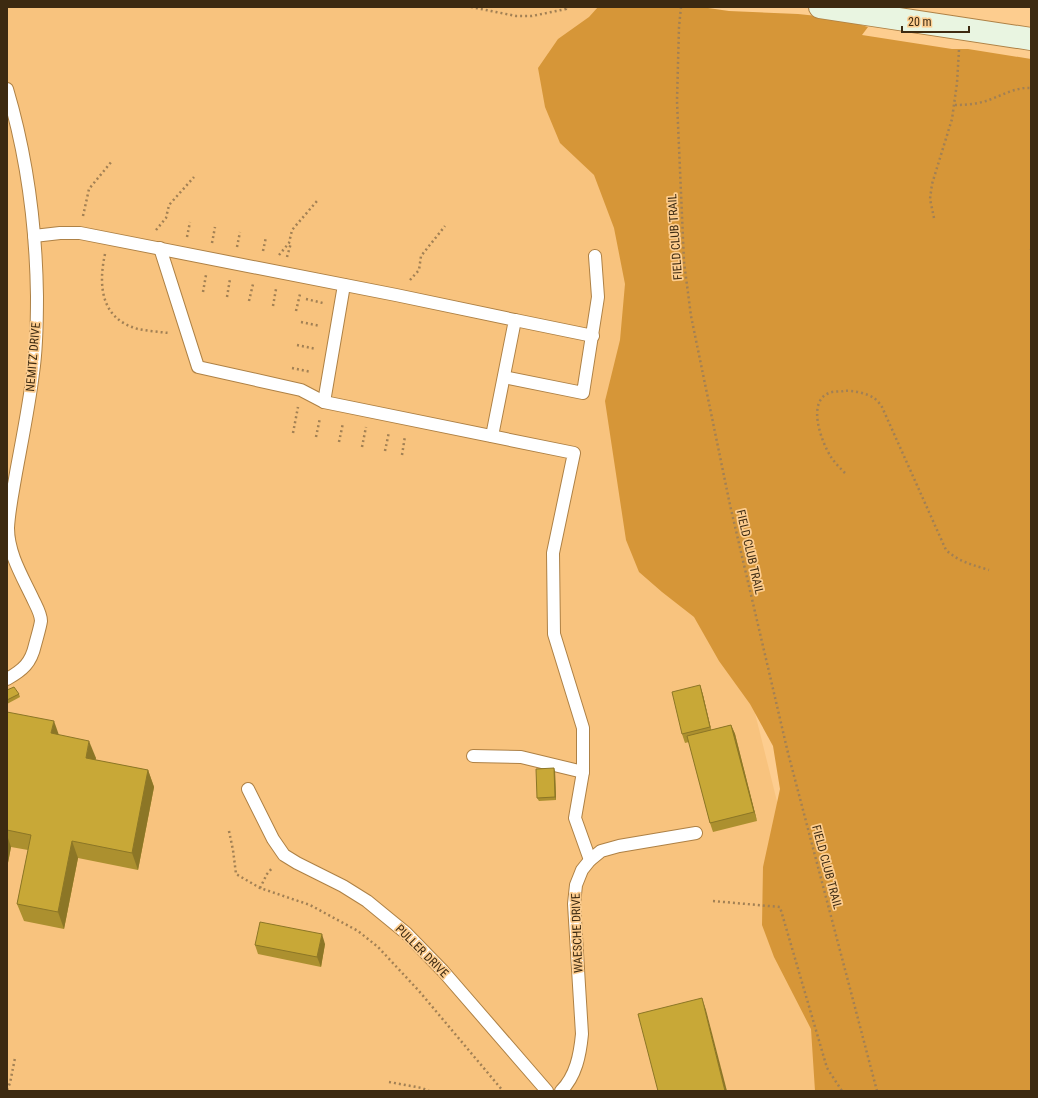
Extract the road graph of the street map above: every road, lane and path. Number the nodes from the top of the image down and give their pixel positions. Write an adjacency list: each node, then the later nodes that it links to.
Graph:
1 (471, 7): 2 (path)
2 (566, 7)
3 (681, 7): 51 (path, FIELD CLUB TRAIL)
4 (820, 7): 5 (street)
5 (957, 28): 6 (street); 9 (path)
6 (1031, 39)
7 (7, 88): 16 (lane, NEMITZ DRIVE)
8 (1031, 88): 9 (path)
9 (955, 105): 13 (path)
10 (112, 161): 15 (path)
11 (194, 177): 17 (path)
12 (317, 201): 21 (path)
13 (934, 218)
14 (446, 226): 23 (path)
15 (80, 232): 16 (lane); 17 (lane)
16 (34, 236): 33 (lane, NEMITZ DRIVE)
17 (142, 245): 18 (lane)
18 (160, 248): 21 (lane); 28 (lane)
19 (106, 252): 25 (path)
20 (595, 256): 26 (lane)
21 (267, 270): 22 (lane)
22 (344, 285): 23 (lane); 29 (lane)
23 (396, 295): 24 (lane)
24 (515, 320): 26 (lane); 27 (lane)
25 (172, 334)
26 (593, 336): 27 (lane)
27 (504, 377): 31 (lane)
28 (302, 391): 29 (lane); 30 (path)
29 (324, 402): 31 (lane)
30 (293, 432)
31 (492, 436): 37 (lane)
32 (845, 474): 34 (path)
33 (12, 566): 35 (lane, NEMITZ DRIVE)
34 (988, 570)
35 (7, 679)
36 (473, 756): 37 (lane)
37 (583, 772): 41 (lane)
38 (248, 789): 48 (lane, PULLER DRIVE)
39 (229, 831): 47 (path)
40 (696, 833): 41 (lane, WAESCHE DRIVE)
41 (590, 860): 49 (lane, WAESCHE DRIVE)
42 (714, 901): 50 (path)
43 (15, 1058): 45 (path)
44 (389, 1082): 46 (path)
45 (7, 1090)
46 (429, 1091)
47 (503, 1091)
48 (546, 1091)
49 (561, 1091)
50 (842, 1091)
51 (877, 1091)

